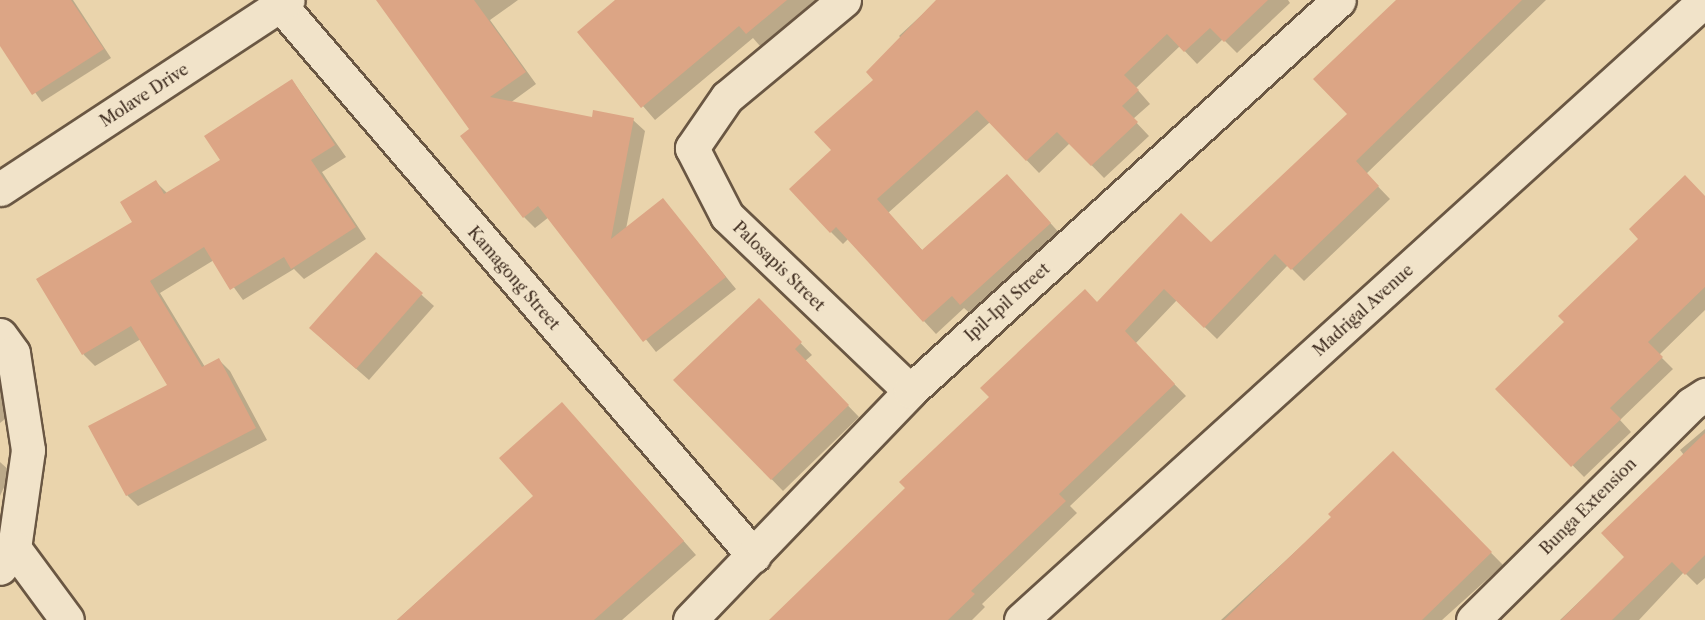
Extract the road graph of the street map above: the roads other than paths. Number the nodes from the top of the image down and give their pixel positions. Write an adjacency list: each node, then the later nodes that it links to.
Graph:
1 (843, 0): 7 (street, Palosapis Street)
2 (1339, 0): 7 (street, Ipil-Ipil Street)
3 (1705, 0): 13 (street, Madrigal Avenue)
4 (281, 2): 5 (street, Molave Drive); 9 (street, Kamagong Street)
5 (0, 189)
6 (0, 335): 10 (street)
7 (910, 391): 9 (street, Ipil-Ipil Street)
8 (1705, 395): 14 (street, Bunga Extension)
9 (754, 556): 12 (street, Ipil-Ipil Street)
10 (7, 558): 11 (street)
11 (67, 620)
12 (690, 620)
13 (1021, 620)
14 (1473, 620)

